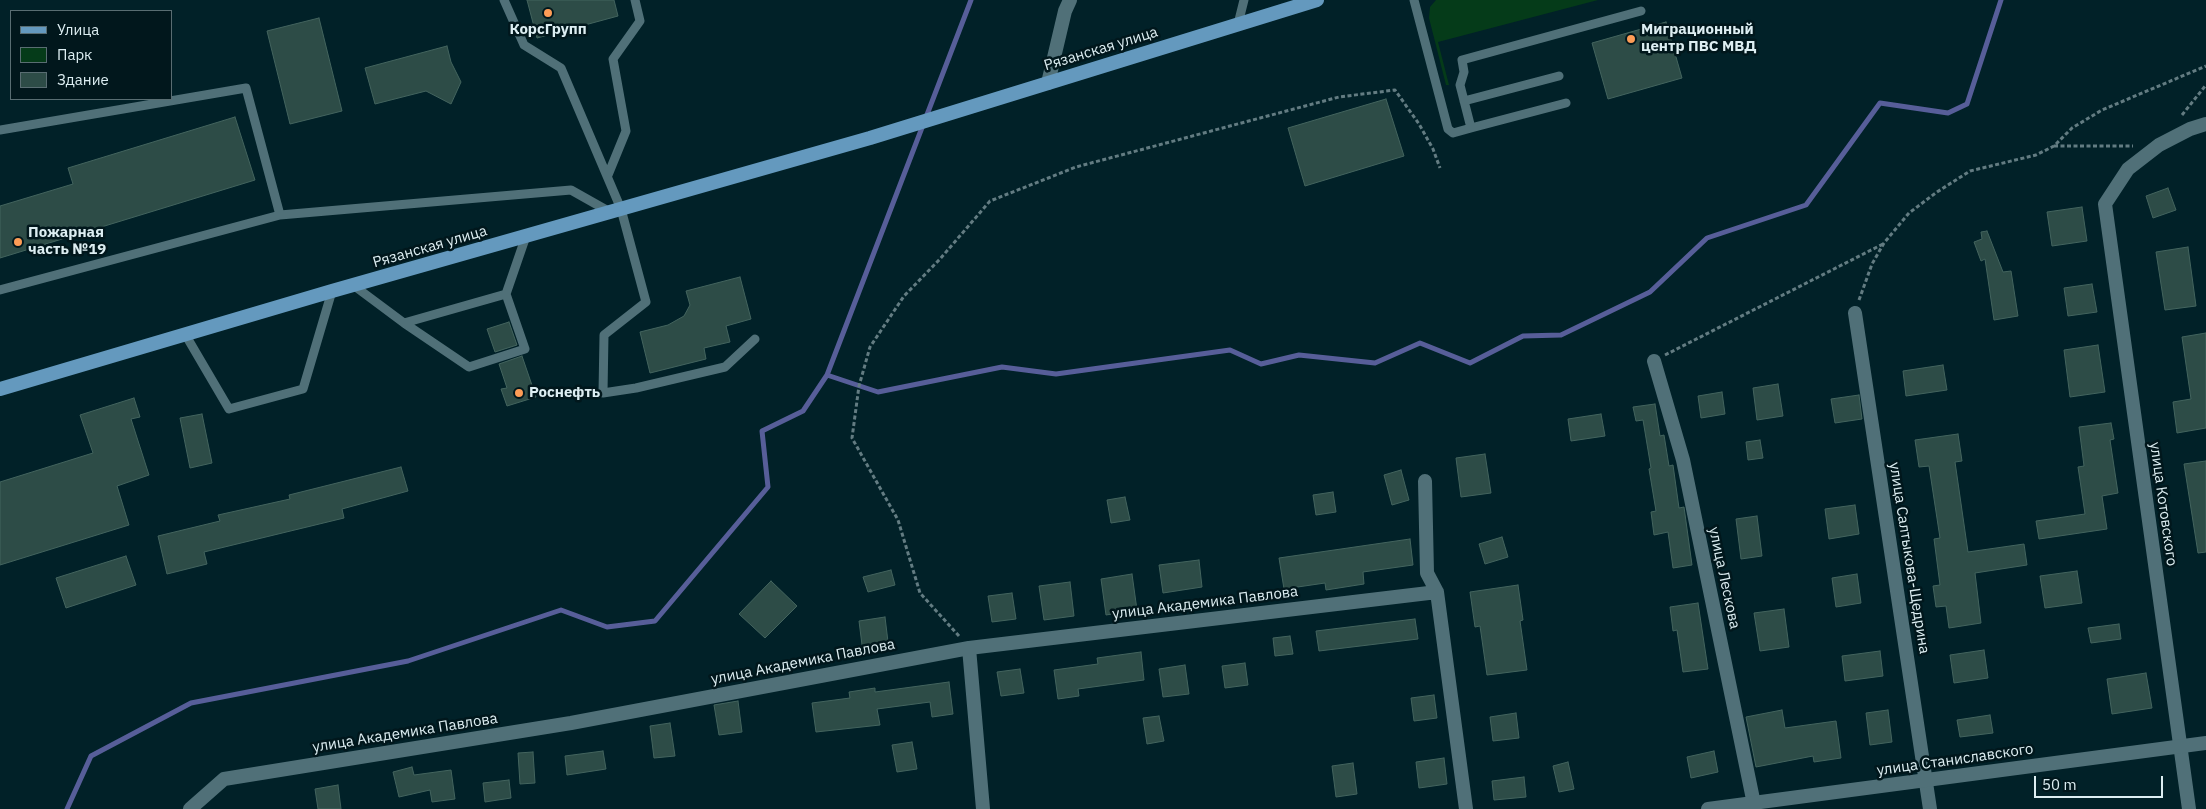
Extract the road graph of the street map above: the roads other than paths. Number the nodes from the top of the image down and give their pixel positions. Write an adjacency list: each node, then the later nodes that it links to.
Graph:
1 (504, 0): 16 (lane)
2 (636, 0): 16 (lane)
3 (1070, 0): 10 (street)
4 (1244, 0): 8 (lane)
5 (1317, 0): 8 (main road, Рязанская улица)
6 (1414, 0): 14 (lane)
7 (1641, 11): 11 (lane)
8 (1238, 24): 10 (main road, Рязанская улица)
9 (1559, 76): 11 (lane)
10 (1048, 83): 17 (main road, Рязанская улица)
11 (1464, 101): 14 (lane)
12 (1566, 103): 14 (lane)
13 (2206, 124): 34 (street, улица Котовского)
14 (1470, 128)
15 (0, 130): 18 (lane)
16 (608, 175): 17 (lane)
17 (616, 210): 18 (lane); 19 (main road, Рязанская улица); 27 (lane)
18 (280, 215): 21 (lane)
19 (526, 236): 20 (main road, Рязанская улица); 23 (lane)
20 (353, 285): 22 (main road, Рязанская улица); 25 (lane)
21 (0, 290)
22 (332, 291): 26 (main road, Рязанская улица); 26 (lane)
23 (506, 294): 25 (lane); 25 (lane)
24 (1854, 313): 35 (street, улица Салтыкова-Щедрина)
25 (404, 323)
26 (185, 334): 29 (main road, Рязанская улица)
27 (755, 339)
28 (1654, 361): 36 (street, улица Лескова)
29 (0, 389)
30 (1424, 481): 31 (street)
31 (1437, 592): 32 (street, улица Академика Павлова); 39 (street)
32 (969, 648): 37 (street, улица Академика Павлова); 38 (street)
33 (2206, 743): 34 (street, улица Станиславского)
34 (2181, 746): 35 (street, улица Станиславского); 42 (street, улица Котовского)
35 (1926, 781): 36 (street, улица Станиславского); 41 (street, улица Салтыкова-Щедрина)
36 (1754, 804): 40 (street, улица Станиславского)
37 (190, 809)
38 (982, 809)
39 (1466, 809)
40 (1713, 809)
41 (1930, 809)
42 (2189, 809)

